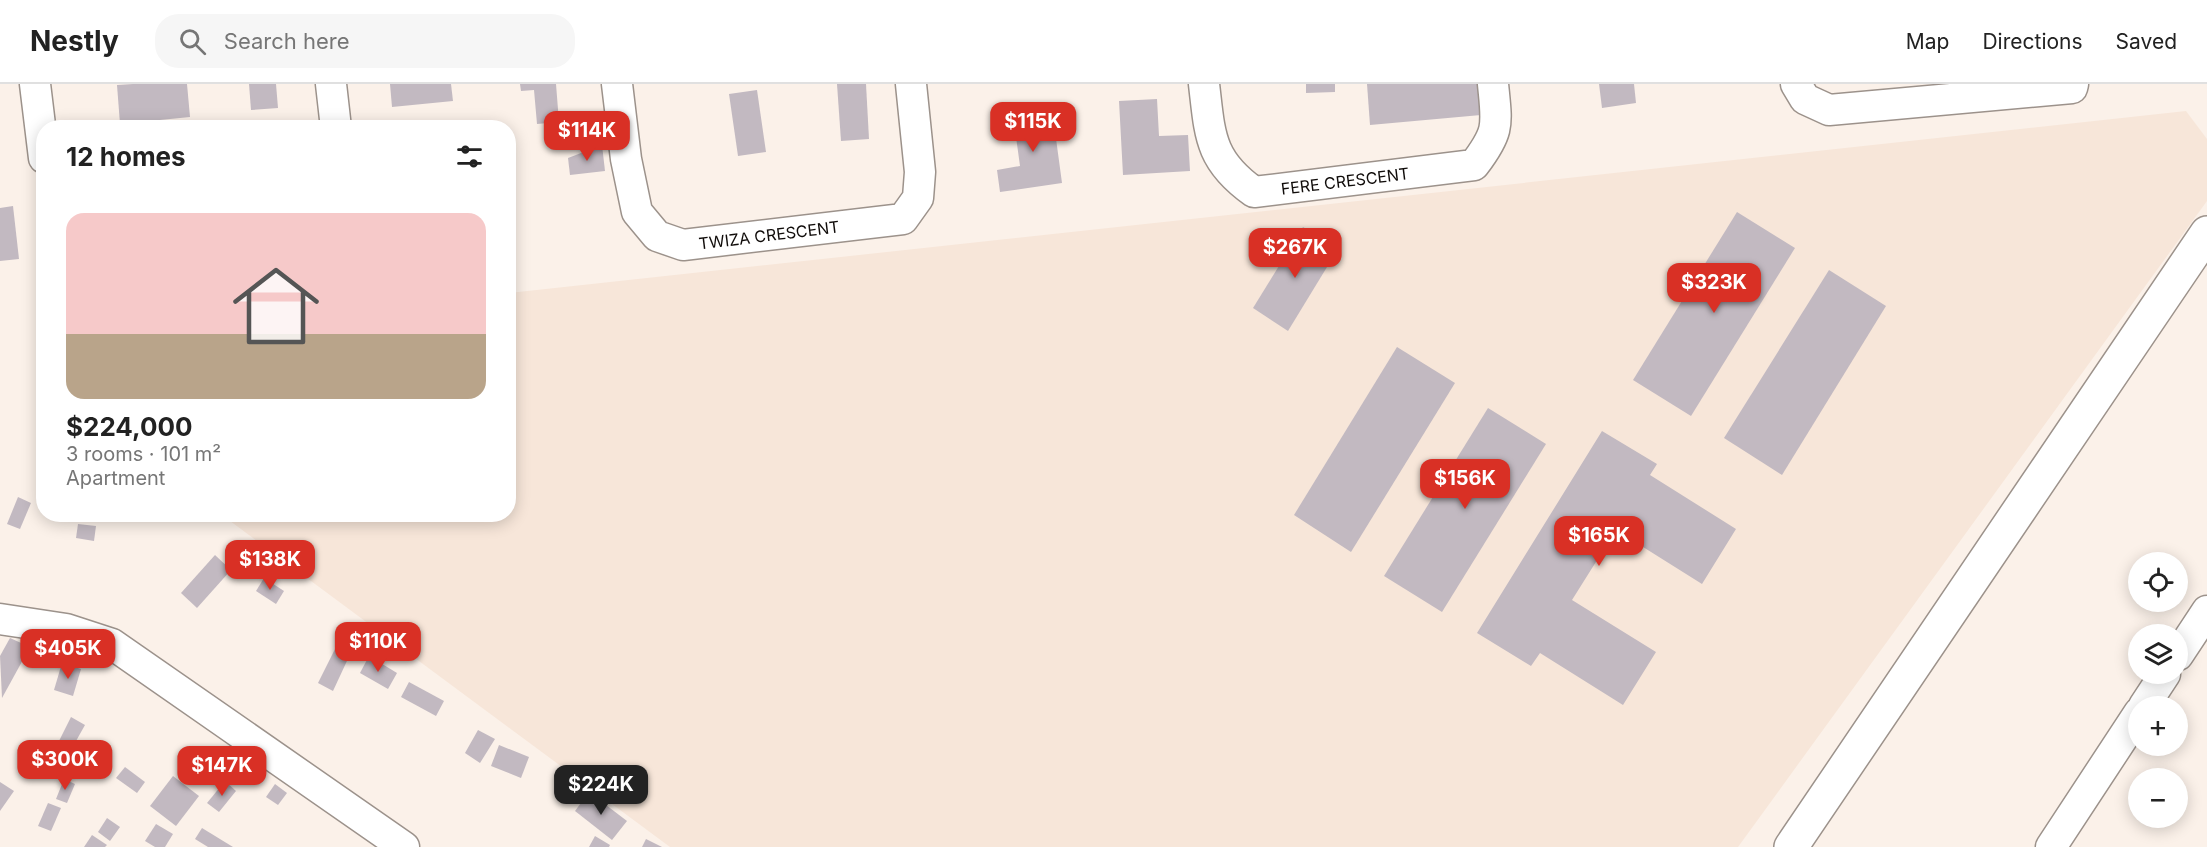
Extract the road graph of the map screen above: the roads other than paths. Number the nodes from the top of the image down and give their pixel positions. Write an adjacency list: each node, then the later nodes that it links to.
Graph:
1 (35, 84): 9 (street)
2 (331, 84): 10 (street)
3 (617, 84): 4 (street, TWIZA CRESCENT)
4 (910, 84)
5 (1204, 84): 6 (street, FERE CRESCENT)
6 (1493, 84)
7 (1796, 84): 8 (street)
8 (2073, 84)
9 (39, 120)
10 (335, 120)
11 (2207, 233): 17 (street)
12 (2207, 611): 14 (street)
13 (0, 619): 16 (street)
14 (2188, 640)
15 (2128, 730): 18 (street)
16 (404, 847)
17 (1791, 847)
18 (2050, 847)

